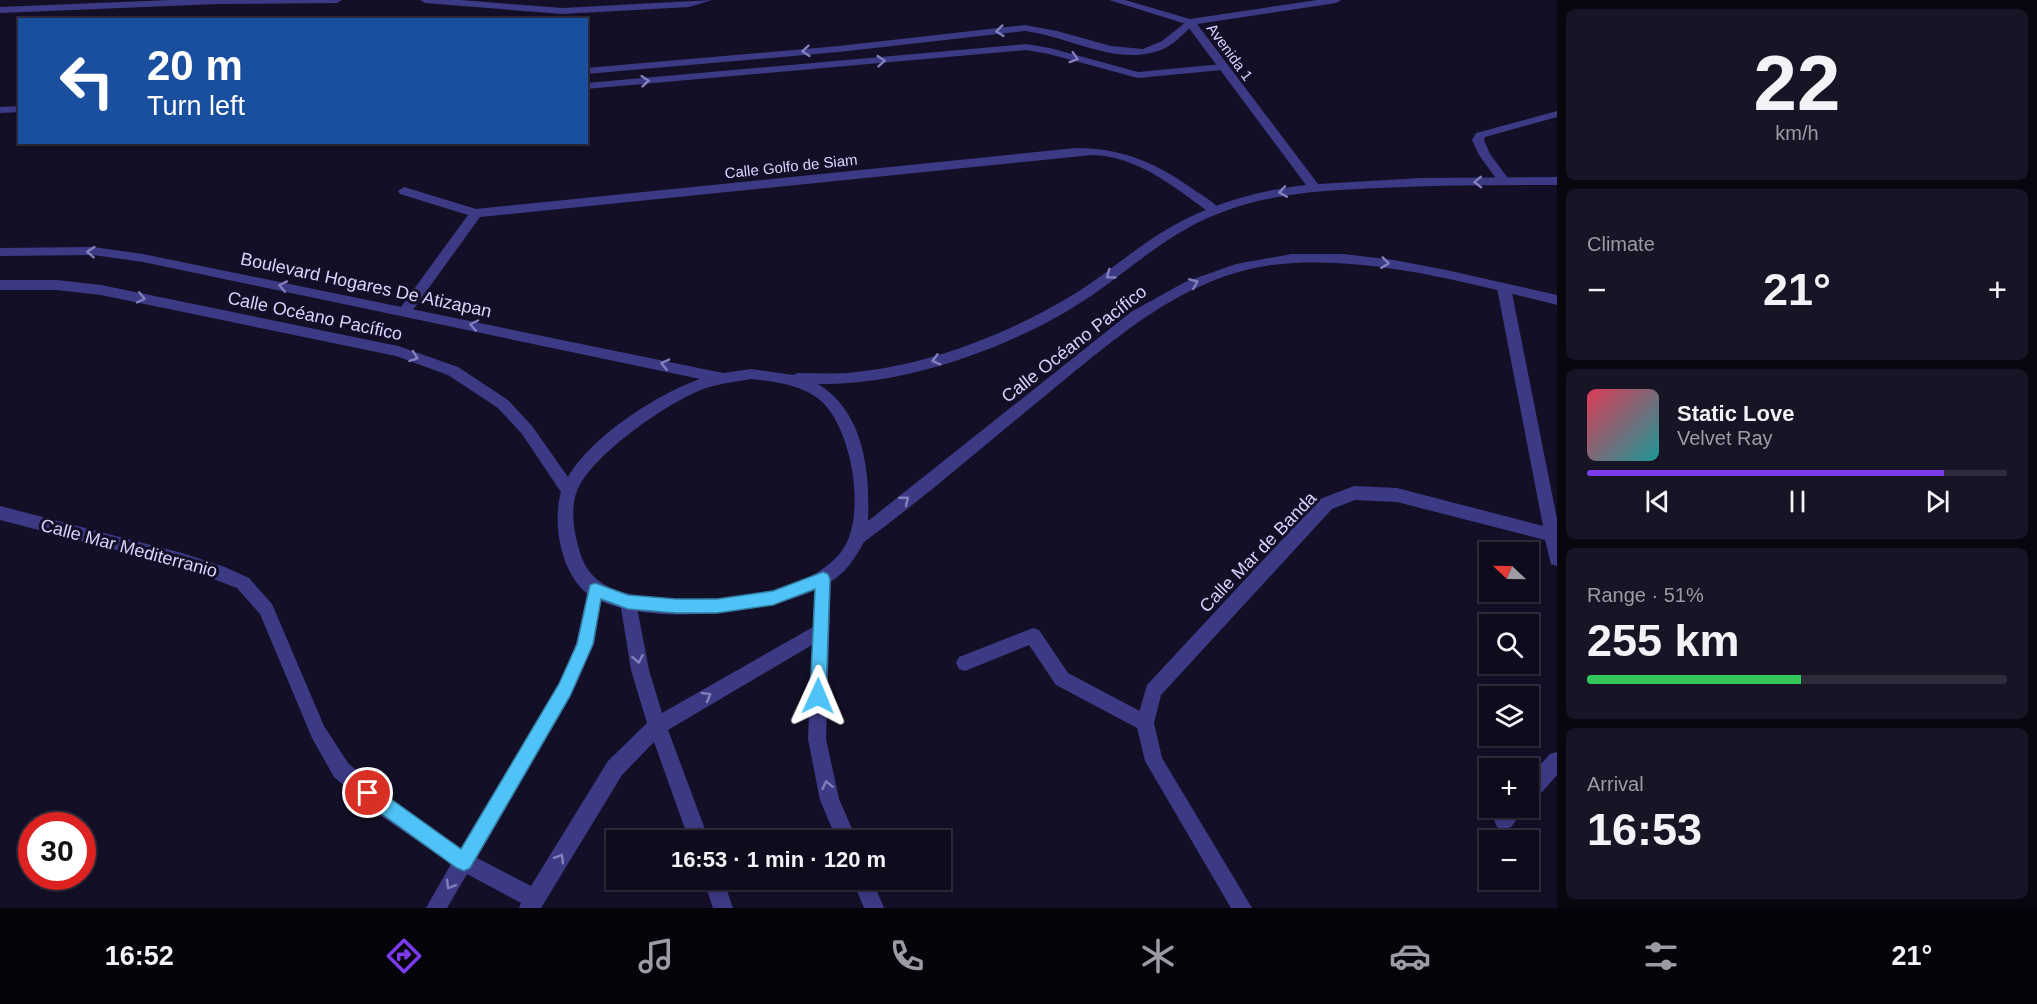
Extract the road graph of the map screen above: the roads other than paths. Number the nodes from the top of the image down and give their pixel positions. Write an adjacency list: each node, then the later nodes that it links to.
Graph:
1 (337, 0): 6 (street)
2 (425, 0): 3 (street)
3 (707, 0)
4 (1114, 0): 8 (street)
5 (1335, 0): 8 (street, Avenida 1)
6 (217, 1): 7 (street)
7 (0, 10)
8 (1190, 22): 12 (street); 14 (street, Avenida 1)
9 (1025, 28): 10 (street); 11 (street, one-way to 11); 12 (street)
10 (1026, 47): 12 (street, one-way to 12); 13 (street, one-way to 10)
11 (839, 48): 13 (street); 15 (street, one-way to 15)
12 (1166, 61): 14 (street)
13 (844, 64): 16 (street, one-way to 13)
14 (1222, 67): 22 (street, Avenida 1)
15 (588, 71)
16 (588, 86)
17 (18, 110): 18 (street)
18 (0, 111)
19 (1557, 114): 20 (street)
20 (1504, 181): 21 (street); 22 (street, one-way to 22)
21 (1557, 181)
22 (1314, 187): 24 (street, one-way to 24)
23 (404, 191): 25 (street)
24 (1214, 210): 25 (street, Calle Golfo de Siam); 32 (street, one-way to 32)
25 (476, 213): 30 (street)
26 (0, 252): 30 (street, Boulevard Hogares De Atizapan, one-way to 26)
27 (0, 285): 33 (street, Calle Océano Pacífico, one-way to 33)
28 (1504, 288): 29 (street, Calle Océano Pacífico); 35 (street); 36 (street, Calle Océano Pacífico, one-way to 28)
29 (1557, 300)
30 (405, 311): 31 (street, Boulevard Hogares De Atizapan, one-way to 30)
31 (722, 378): 32 (street); 33 (street)
32 (792, 378): 36 (street)
33 (568, 491): 39 (street)
34 (0, 513): 49 (street, Calle Mar Mediterranio)
35 (1552, 535): 37 (street); 43 (street, Calle Mar de Banda)
36 (859, 537): 38 (street)
37 (1557, 559)
38 (823, 579): 40 (street); 41 (street)
39 (595, 590): 40 (street); 49 (street)
40 (628, 602): 44 (street, one-way to 44)
41 (819, 632): 44 (street, one-way to 41); 48 (street, one-way to 41)
42 (965, 663): 43 (street)
43 (1145, 723): 56 (street)
44 (657, 726): 47 (street); 52 (street, one-way to 44)
45 (1557, 761): 46 (street)
46 (1539, 781)
47 (695, 830)
48 (843, 830)
49 (464, 862): 52 (street, Calle Mar Mediterranio); 53 (street, one-way to 53)
50 (717, 890): 54 (street)
51 (867, 890): 55 (street)
52 (532, 903)
53 (436, 908)
54 (723, 908)
55 (874, 908)
56 (1242, 908)

